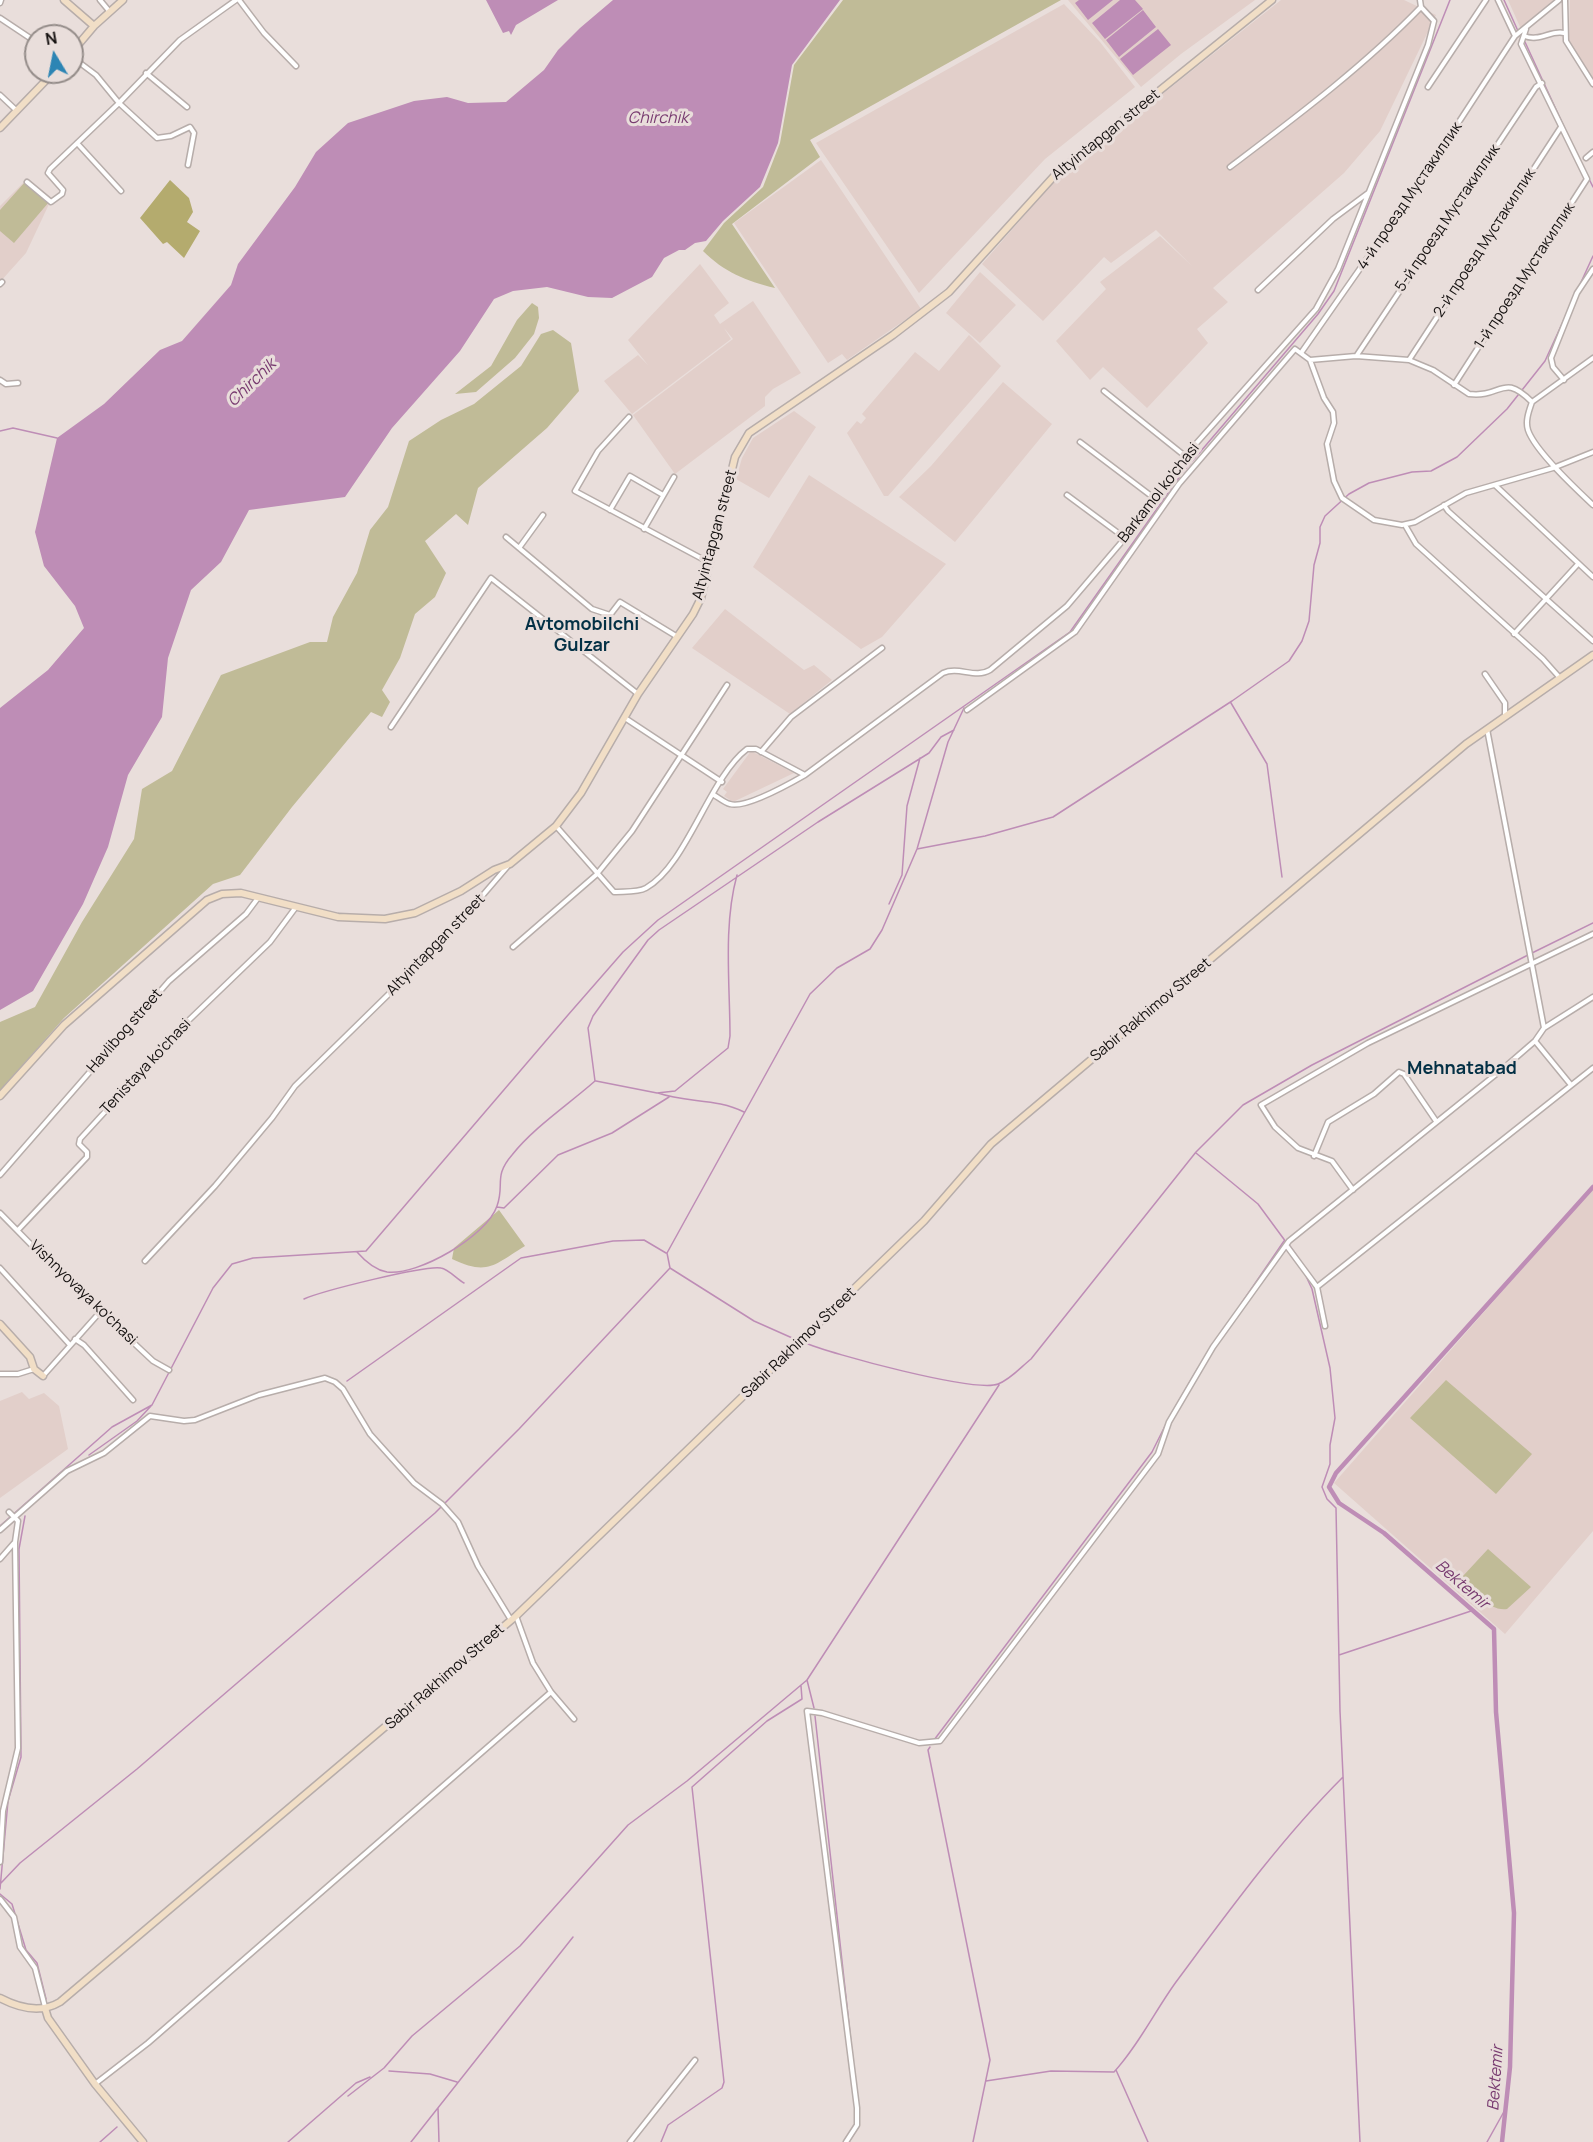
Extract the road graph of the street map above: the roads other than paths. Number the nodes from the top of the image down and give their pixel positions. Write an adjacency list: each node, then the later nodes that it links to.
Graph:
1 (64, 0): 14 (street)
2 (100, 0): 12 (street)
3 (123, 0): 12 (street)
4 (237, 0): 23 (street); 24 (street)
5 (1272, 0): 75 (street, Altyintapgan street)
6 (1420, 0): 11 (street, Barkamol ko'chasi)
7 (1486, 0): 28 (street)
8 (1498, 0): 20 (street)
9 (1559, 0): 15 (street)
10 (1564, 0): 16 (street)
11 (1421, 7): 39 (street); 42 (street, Barkamol ko'chasi)
12 (110, 12): 14 (street)
13 (0, 18): 17 (street)
14 (94, 26): 19 (street)
15 (1526, 29): 18 (street); 20 (street)
16 (1564, 33): 18 (street); 27 (street)
17 (24, 34)
18 (1524, 36): 21 (street)
19 (84, 38)
20 (1514, 38): 21 (street); 45 (street, 4-й проезд Мустакиллик)
21 (1521, 44): 25 (street, 1-й проезд Мустакиллик)
22 (84, 66): 30 (street)
23 (296, 66)
24 (146, 73): 30 (street); 31 (street)
25 (1542, 83): 33 (street, 1-й проезд Мустакиллик); 46 (street, 5-й проезд Мустакиллик)
26 (43, 84): 32 (street)
27 (1593, 84)
28 (1428, 87)
29 (0, 95): 32 (street)
30 (119, 103): 35 (street); 38 (street)
31 (187, 107)
32 (18, 112): 34 (street)
33 (1561, 127): 49 (street, 2-й проезд Мустакиллик); 53 (street, 1-й проезд Мустакиллик)
34 (0, 128)
35 (77, 143): 40 (street); 41 (street)
36 (1593, 152): 37 (street)
37 (1586, 158)
38 (188, 165)
39 (1230, 168)
40 (27, 182)
41 (121, 191)
42 (1368, 194): 44 (street); 59 (street, Barkamol ko'chasi)
43 (1593, 269): 51 (street)
44 (1258, 290)
45 (1301, 353): 48 (street); 90 (street)
46 (1356, 356): 48 (street); 49 (street)
47 (1593, 358): 51 (street)
48 (1310, 360): 70 (street)
49 (1409, 360): 53 (street)
50 (0, 380): 52 (street)
51 (1564, 380): 55 (street)
52 (18, 383)
53 (1454, 385): 55 (street)
54 (1104, 391): 59 (street)
55 (1532, 402): 60 (street)
56 (629, 417): 68 (street)
57 (1080, 442): 65 (street)
58 (1593, 452): 60 (street)
59 (1185, 456): 65 (street, Barkamol ko'chasi)
60 (1553, 468): 62 (street); 67 (street)
61 (674, 477): 63 (street)
62 (1496, 486): 66 (street); 76 (street)
63 (663, 495): 68 (street); 71 (street)
64 (1067, 495): 73 (street)
65 (1154, 498): 73 (street, Barkamol ko'chasi)
66 (1444, 505): 70 (street); 78 (street)
67 (1593, 505)
68 (610, 510): 71 (street)
69 (543, 515): 74 (street)
70 (1405, 525): 79 (street)
71 (644, 529): 75 (street)
72 (506, 537): 74 (street)
73 (1125, 538): 97 (street, Barkamol ko'chasi)
74 (519, 548): 80 (street)
75 (710, 563): 80 (street, Altyintapgan street)
76 (1578, 564): 77 (street); 78 (street)
77 (1593, 577)
78 (1546, 599): 79 (street); 81 (street)
79 (1514, 634): 85 (street)
80 (676, 636): 87 (street, Altyintapgan street)
81 (1593, 641)
82 (882, 648): 95 (street)
83 (1593, 655): 85 (street, Sabir Rakhimov Street)
84 (1485, 674): 88 (street)
85 (1560, 678): 89 (street, Sabir Rakhimov Street)
86 (727, 685): 96 (street)
87 (638, 694): 92 (street, Altyintapgan street); 93 (street)
88 (1504, 703): 89 (street); 91 (street)
89 (1518, 708): 91 (street, Sabir Rakhimov Street)
90 (968, 710)
91 (1505, 716): 94 (street, Sabir Rakhimov Street)
92 (625, 718): 96 (street); 100 (street, Altyintapgan street)
93 (391, 727)
94 (1487, 728): 107 (street); 139 (street, Sabir Rakhimov Street)
95 (761, 752): 97 (street); 98 (street)
96 (680, 754): 98 (street); 102 (street)
97 (805, 775): 99 (street, Barkamol ko'chasi)
98 (722, 782): 99 (street)
99 (714, 795): 102 (street)
100 (556, 826): 101 (street, Altyintapgan street); 102 (street)
101 (510, 864): 104 (street); 121 (street, Altyintapgan street)
102 (596, 875): 106 (street)
103 (258, 897): 104 (street); 113 (street); 116 (street, Hаvlibog street)
104 (296, 907): 119 (street, Tenistaya ko'chasi)
105 (1593, 934): 107 (street)
106 (513, 947)
107 (1531, 964): 109 (street); 115 (street)
108 (1593, 997): 109 (street)
109 (1544, 1028): 110 (street)
110 (1534, 1041): 112 (street); 114 (street)
111 (1593, 1068): 112 (street)
112 (1571, 1085): 123 (street)
113 (0, 1096)
114 (1436, 1121): 115 (street); 117 (street)
115 (1314, 1156): 117 (street)
116 (0, 1174)
117 (1353, 1190): 120 (street)
118 (0, 1213): 119 (street, Vishnyovaya ko'chasi)
119 (18, 1230): 124 (street, Vishnyovaya ko'chasi)
120 (1288, 1243): 123 (street); 152 (street)
121 (145, 1261)
122 (0, 1268): 128 (street)
123 (1317, 1287): 126 (street)
124 (101, 1311): 127 (street); 130 (street, Vishnyovaya ko'chasi)
125 (0, 1324): 129 (street)
126 (1324, 1326)
127 (75, 1339): 128 (street); 133 (street)
128 (70, 1345): 132 (street)
129 (34, 1369): 131 (street); 132 (street)
130 (169, 1370)
131 (0, 1374)
132 (43, 1376)
133 (133, 1400)
134 (9, 1512): 135 (street)
135 (16, 1516): 136 (street); 137 (street); 139 (street)
136 (0, 1530)
137 (15, 1542): 138 (street); 142 (street)
138 (0, 1559)
139 (514, 1618): 140 (street); 147 (street, Sabir Rakhimov Street)
140 (551, 1692): 141 (street); 149 (street)
141 (574, 1719)
142 (6, 1796): 143 (street); 144 (street)
143 (0, 1799)
144 (0, 1862)
145 (0, 1899): 147 (street)
146 (0, 1998): 147 (street)
147 (45, 2008): 149 (street)
148 (695, 2060): 151 (street)
149 (95, 2085): 150 (street)
150 (143, 2142)
151 (630, 2142)
152 (846, 2142)

